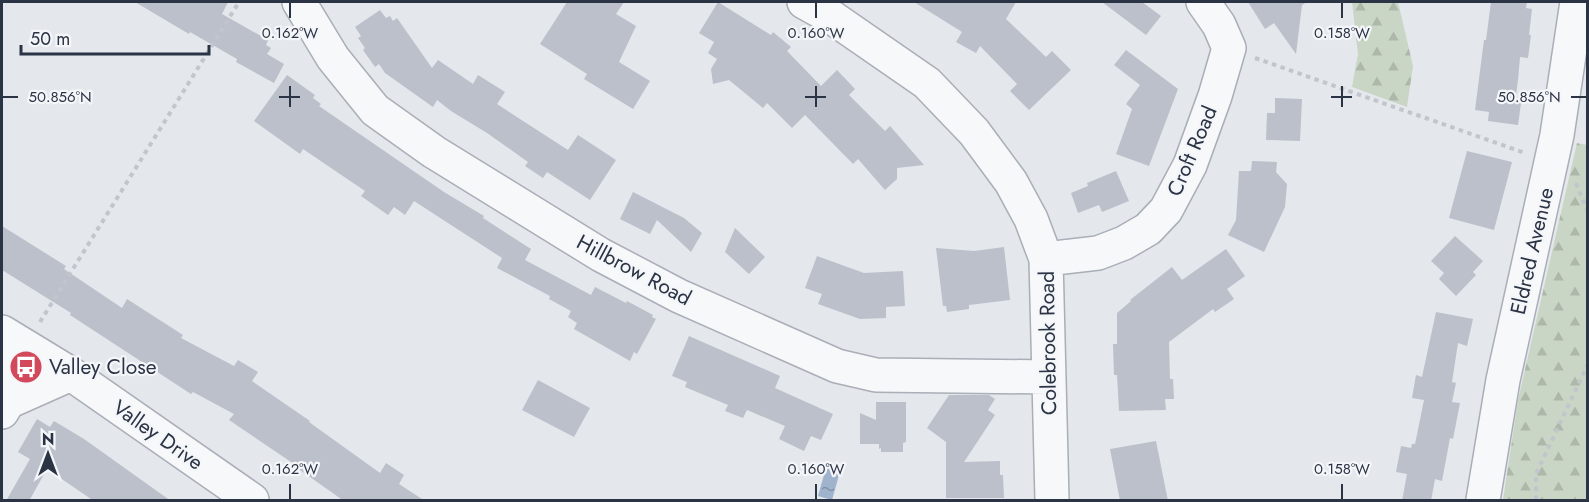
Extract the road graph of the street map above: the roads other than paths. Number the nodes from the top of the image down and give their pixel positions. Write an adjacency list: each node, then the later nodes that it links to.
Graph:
1 (299, 2): 8 (street, Hillbrow Road)
2 (804, 2): 5 (street, Colebrook Road)
3 (1203, 2): 5 (street, Croft Road)
4 (1577, 2): 12 (street, Eldred Avenue)
5 (1046, 259): 8 (street, Colebrook Road)
6 (10, 348): 7 (street, Valley Drive); 9 (street)
7 (71, 374): 9 (street); 10 (street, Valley Drive)
8 (1049, 377): 11 (street, Colebrook Road)
9 (4, 407)
10 (252, 501)
11 (1052, 501)
12 (1483, 501)

